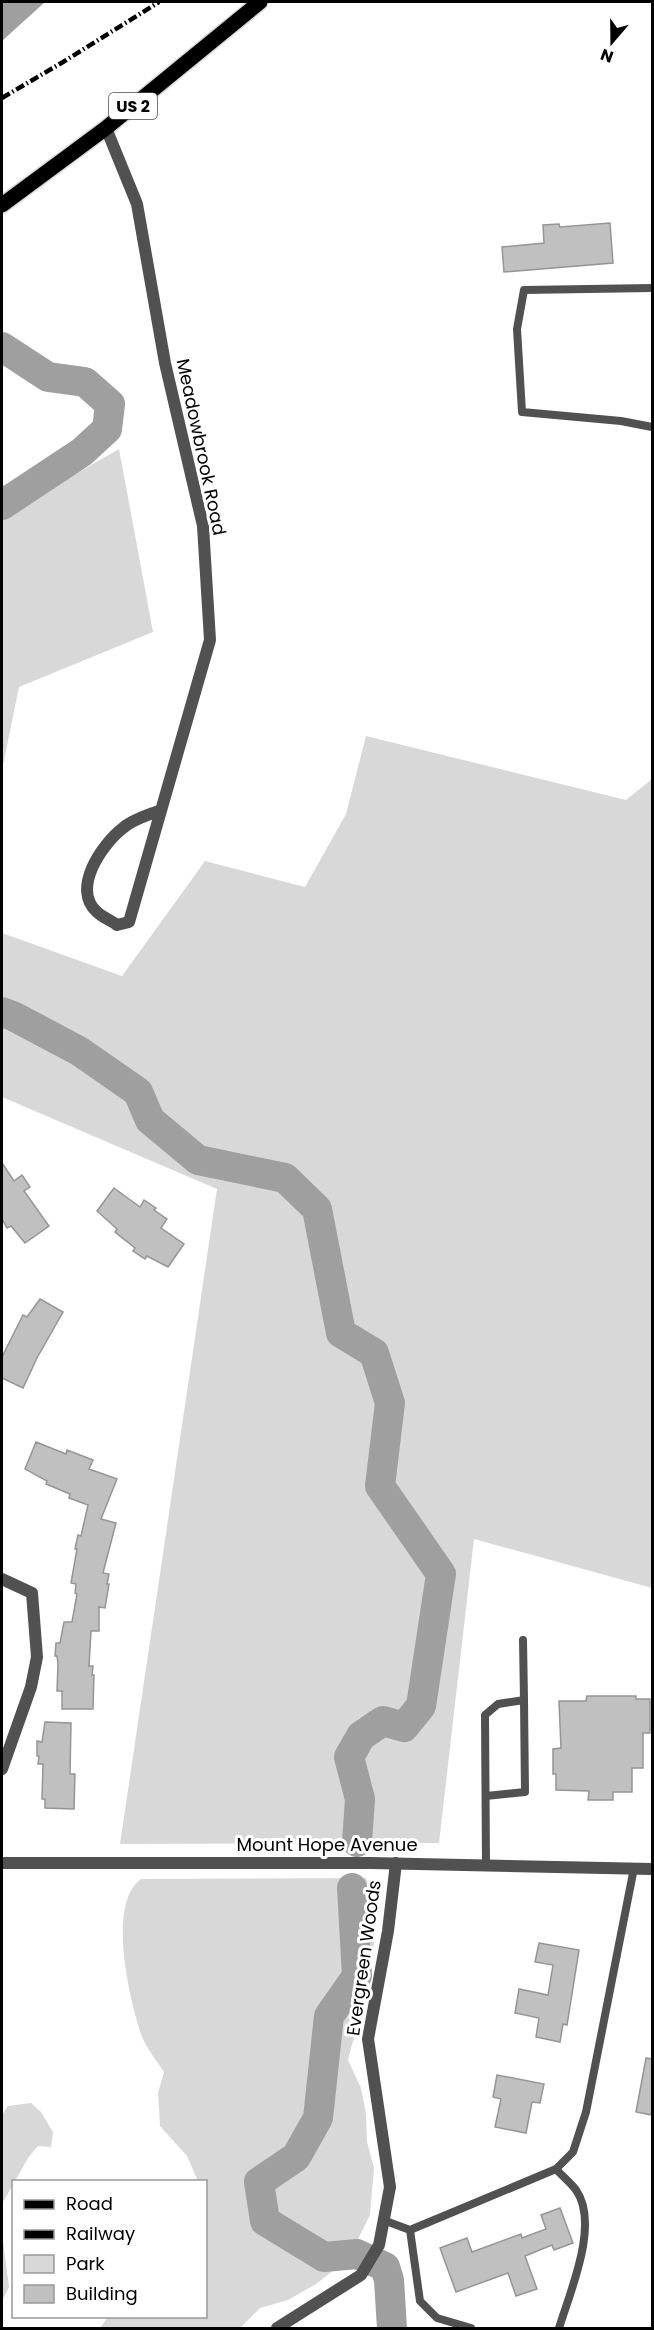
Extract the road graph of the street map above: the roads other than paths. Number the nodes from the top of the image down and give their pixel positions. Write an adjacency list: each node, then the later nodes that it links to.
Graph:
1 (260, 2): 2 (main road, US 2)
2 (106, 128): 3 (main road, US 2); 6 (street, Meadowbrook Road)
3 (2, 204)
4 (652, 288): 5 (lane)
5 (652, 427)
6 (161, 810): 6 (street, Meadowbrook Road)
7 (2, 1579): 10 (street)
8 (524, 1640): 9 (lane)
9 (524, 1700): 12 (lane); 12 (lane)
10 (5, 1744): 11 (street)
11 (2, 1769)
12 (486, 1796): 15 (lane)
13 (2, 1863): 14 (street, Mount Hope Avenue)
14 (396, 1863): 15 (street, Mount Hope Avenue); 19 (street, Evergreen Woods)
15 (486, 1865): 16 (street, Mount Hope Avenue)
16 (634, 1868): 17 (street, Mount Hope Avenue); 18 (lane)
17 (652, 1869)
18 (556, 2169): 20 (lane); 23 (lane)
19 (383, 2220): 20 (lane); 21 (street, Evergreen Woods)
20 (410, 2230): 22 (lane)
21 (277, 2328)
22 (471, 2328)
23 (559, 2328)

